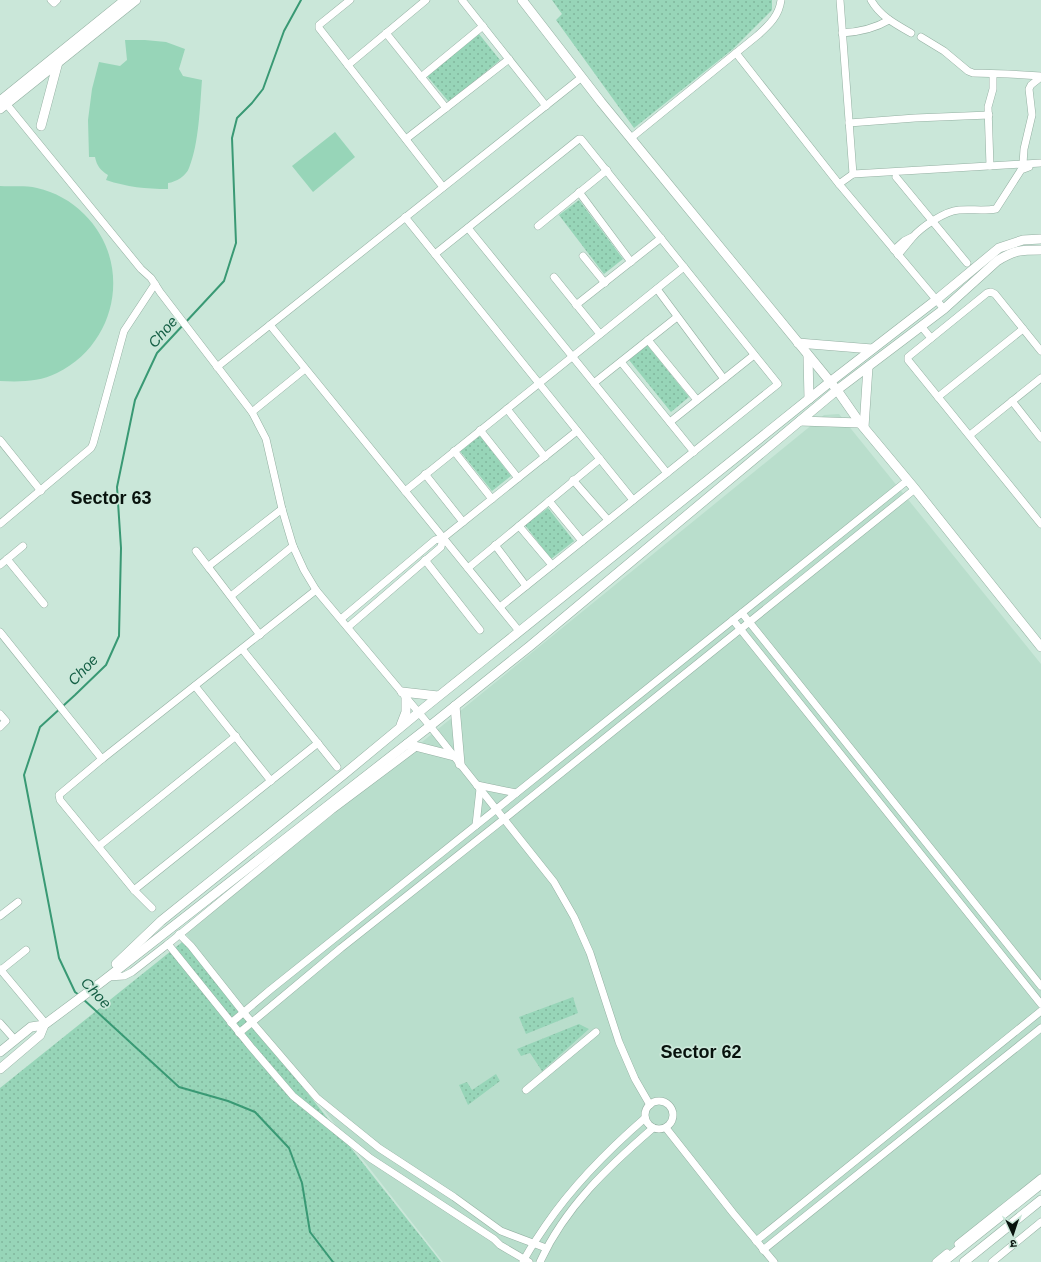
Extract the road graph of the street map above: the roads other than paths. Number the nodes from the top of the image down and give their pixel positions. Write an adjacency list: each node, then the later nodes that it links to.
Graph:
1 (52, 0): 2 (street)
2 (57, 0)
3 (125, 0): 26 (main road)
4 (136, 0): 20 (main road)
5 (350, 0): 21 (street)
6 (426, 0): 14 (street)
7 (462, 0): 13 (street)
8 (522, 0): 25 (main road)
9 (781, 0): 18 (street)
10 (840, 0): 15 (street)
11 (871, 0): 12 (street)
12 (889, 20): 15 (street); 16 (street)
13 (483, 26): 19 (street); 24 (street)
14 (386, 33): 21 (street); 24 (street)
15 (842, 33): 30 (street)
16 (911, 33)
17 (921, 37): 22 (street)
18 (736, 53): 32 (street); 41 (street)
19 (509, 59): 27 (street); 28 (street)
20 (58, 62): 26 (main road); 31 (main road)
21 (348, 65): 33 (street)
22 (993, 74): 23 (street); 29 (street)
23 (1041, 76): 35 (street)
24 (421, 77): 28 (street)
25 (582, 77): 27 (street); 32 (main road)
26 (2, 102): 59 (street)
27 (546, 106): 42 (street)
28 (446, 108): 33 (street)
29 (989, 115): 30 (street); 36 (street)
30 (849, 123): 39 (street)
31 (41, 126)
32 (631, 138): 71 (main road)
33 (406, 139): 42 (street)
34 (1041, 163): 35 (street)
35 (1023, 164): 36 (street)
36 (990, 166): 39 (street)
37 (1041, 167): 45 (street)
38 (607, 170): 43 (street); 47 (street); 48 (street)
39 (853, 174): 41 (street)
40 (896, 177): 45 (street)
41 (839, 184): 51 (street)
42 (443, 187): 44 (street)
43 (578, 192): 46 (street); 54 (street)
44 (405, 217): 52 (street); 65 (street)
45 (932, 221): 51 (street); 55 (street)
46 (538, 226)
47 (468, 228): 52 (street); 76 (street)
48 (662, 238): 54 (street); 56 (street)
49 (1041, 239): 61 (main road)
50 (1041, 250): 63 (main road)
51 (896, 252): 61 (street)
52 (435, 254): 84 (street)
53 (583, 256): 58 (street)
54 (631, 262): 58 (street)
55 (967, 263)
56 (684, 267): 60 (street); 74 (street)
57 (554, 277): 62 (street)
58 (605, 283): 62 (street)
59 (155, 284): 78 (street); 111 (street)
60 (657, 289): 64 (street); 68 (street)
61 (936, 300): 63 (street); 72 (main road)
62 (576, 305): 68 (street)
63 (944, 309): 66 (main road)
64 (677, 317): 70 (street); 82 (street)
65 (270, 325): 78 (street); 80 (street)
66 (921, 326): 69 (street); 79 (main road)
67 (1023, 329): 69 (street); 73 (street); 87 (street)
68 (600, 334): 76 (street)
69 (931, 338): 87 (street)
70 (648, 340): 77 (street); 89 (street)
71 (798, 343): 72 (main road); 75 (main road)
72 (872, 349): 83 (main road)
73 (1041, 351)
74 (754, 355): 82 (street); 102 (street)
75 (808, 356): 83 (main road); 88 (main road)
76 (572, 357): 84 (street); 85 (street)
77 (621, 362): 85 (street); 94 (street)
78 (217, 367): 92 (street)
79 (868, 367): 86 (main road); 95 (main road)
80 (305, 369): 92 (street); 112 (street)
81 (1041, 378): 90 (street)
82 (724, 379): 89 (street)
83 (830, 382): 86 (main road); 88 (main road)
84 (539, 383): 91 (street); 97 (street)
85 (594, 383): 105 (street)
86 (836, 390): 93 (main road); 95 (main road)
87 (938, 397): 98 (street)
88 (809, 399): 146 (main road)
89 (697, 400): 94 (street)
90 (1012, 401): 98 (street); 99 (street)
91 (507, 409): 96 (street); 103 (street)
92 (252, 412): 116 (street)
93 (800, 421): 95 (main road); 156 (main road)
94 (670, 422): 102 (street)
95 (862, 425): 109 (main road)
96 (480, 430): 101 (street); 107 (street)
97 (577, 431): 103 (street); 104 (street)
98 (970, 435): 120 (street)
99 (1041, 438)
100 (0, 440): 111 (street)
101 (454, 451): 106 (street); 113 (street)
102 (694, 452): 105 (street)
103 (545, 456): 107 (street)
104 (600, 458): 108 (street); 114 (street)
105 (667, 473): 114 (street)
106 (425, 474): 112 (street); 118 (street)
107 (518, 478): 113 (street)
108 (573, 480): 115 (street); 117 (street)
109 (908, 480): 110 (main road); 139 (street)
110 (914, 489): 142 (street); 149 (main road)
111 (41, 491): 119 (street)
112 (405, 491): 122 (street)
113 (492, 499): 118 (street)
114 (633, 500): 117 (street)
115 (549, 501): 121 (street); 123 (street)
116 (282, 509): 126 (street); 132 (street)
117 (608, 520): 123 (street)
118 (463, 522): 122 (street)
119 (0, 524)
120 (1041, 524)
121 (519, 526): 124 (street); 131 (street)
122 (443, 538): 129 (street); 133 (street); 140 (street)
123 (582, 541): 131 (street)
124 (495, 545): 133 (street); 134 (street)
125 (24, 546): 128 (street)
126 (293, 546): 135 (street); 136 (street)
127 (196, 551): 132 (street)
128 (7, 559): 130 (street); 137 (street)
129 (426, 560): 143 (street); 145 (street)
130 (0, 565)
131 (552, 565): 134 (street)
132 (209, 568): 136 (street)
133 (468, 568): 138 (street)
134 (526, 586): 138 (street)
135 (316, 590): 140 (street); 148 (street)
136 (231, 596): 148 (street)
137 (44, 604)
138 (500, 606): 146 (street)
139 (742, 613): 141 (street); 142 (street)
140 (341, 619): 143 (street)
141 (733, 620): 144 (street); 170 (street)
142 (749, 622): 144 (street); 152 (street)
143 (348, 627): 153 (street)
144 (740, 629): 154 (street); 172 (street)
145 (480, 630)
146 (519, 631): 155 (main road)
147 (0, 632): 165 (street)
148 (260, 635): 150 (street)
149 (1041, 647)
150 (242, 648): 151 (street); 163 (street)
151 (195, 686): 162 (street); 165 (street)
152 (801, 687): 154 (street); 173 (street)
153 (404, 694): 155 (main road); 157 (street); 161 (main road)
154 (792, 695): 175 (street)
155 (438, 696): 157 (main road)
156 (455, 706): 159 (main road); 166 (main road)
157 (418, 712): 159 (street); 161 (main road)
158 (0, 714): 160 (street)
159 (430, 726): 164 (main road); 166 (street)
160 (0, 727)
161 (399, 728): 191 (main road)
162 (236, 736): 168 (street); 176 (street)
163 (318, 743): 167 (street); 168 (street)
164 (412, 745): 166 (main road); 185 (street); 191 (main road)
165 (102, 759): 176 (street)
166 (457, 760): 169 (street)
167 (337, 767)
168 (271, 781): 179 (street)
169 (479, 787): 170 (street); 171 (street); 174 (street)
170 (516, 793): 171 (street)
171 (496, 809): 172 (street); 174 (street)
172 (504, 818): 180 (street); 210 (street)
173 (911, 824): 175 (street); 178 (street)
174 (476, 825): 177 (street)
175 (902, 831): 181 (street)
176 (99, 846): 179 (street)
177 (399, 888): 180 (street); 186 (street)
178 (963, 889): 181 (street); 192 (street)
179 (134, 890): 183 (street)
180 (405, 897): 188 (street)
181 (954, 897): 195 (street)
182 (18, 902): 184 (street)
183 (152, 908)
184 (0, 916)
185 (179, 934): 187 (street); 197 (street)
186 (334, 940): 188 (street); 193 (street)
187 (168, 944): 191 (street); 200 (street)
188 (340, 948): 194 (street)
189 (26, 950): 190 (street)
190 (0, 970): 201 (street)
191 (106, 979): 201 (main road)
192 (1041, 986)
193 (270, 990): 194 (street); 197 (street)
194 (278, 1000): 198 (street)
195 (1041, 1004)
196 (1041, 1011): 209 (street)
197 (244, 1013): 198 (street); 200 (street)
198 (252, 1022): 204 (street); 220 (street)
199 (0, 1023): 205 (street)
200 (232, 1023): 204 (street)
201 (45, 1024): 205 (main road); 207 (main road)
202 (1041, 1028): 211 (street)
203 (596, 1032): 208 (street)
204 (240, 1033): 223 (street)
205 (15, 1040): 206 (main road)
206 (0, 1052)
207 (0, 1069)
208 (526, 1090)
209 (936, 1096): 211 (street); 219 (street)
210 (650, 1105): 212 (street); 214 (street)
211 (945, 1105): 222 (street)
212 (645, 1118): 213 (street); 220 (street)
213 (653, 1128): 214 (street); 221 (street)
214 (666, 1128): 219 (street)
215 (1041, 1178): 226 (street)
216 (1041, 1184): 227 (main road)
217 (1041, 1200): 228 (main road)
218 (1041, 1222): 229 (street)
219 (756, 1241): 222 (street)
220 (533, 1244): 221 (street); 223 (street)
221 (546, 1248): 224 (street)
222 (763, 1250): 225 (street)
223 (526, 1261)
224 (540, 1262)
225 (774, 1262)
226 (936, 1262)
227 (943, 1262)
228 (964, 1262)
229 (992, 1262)

